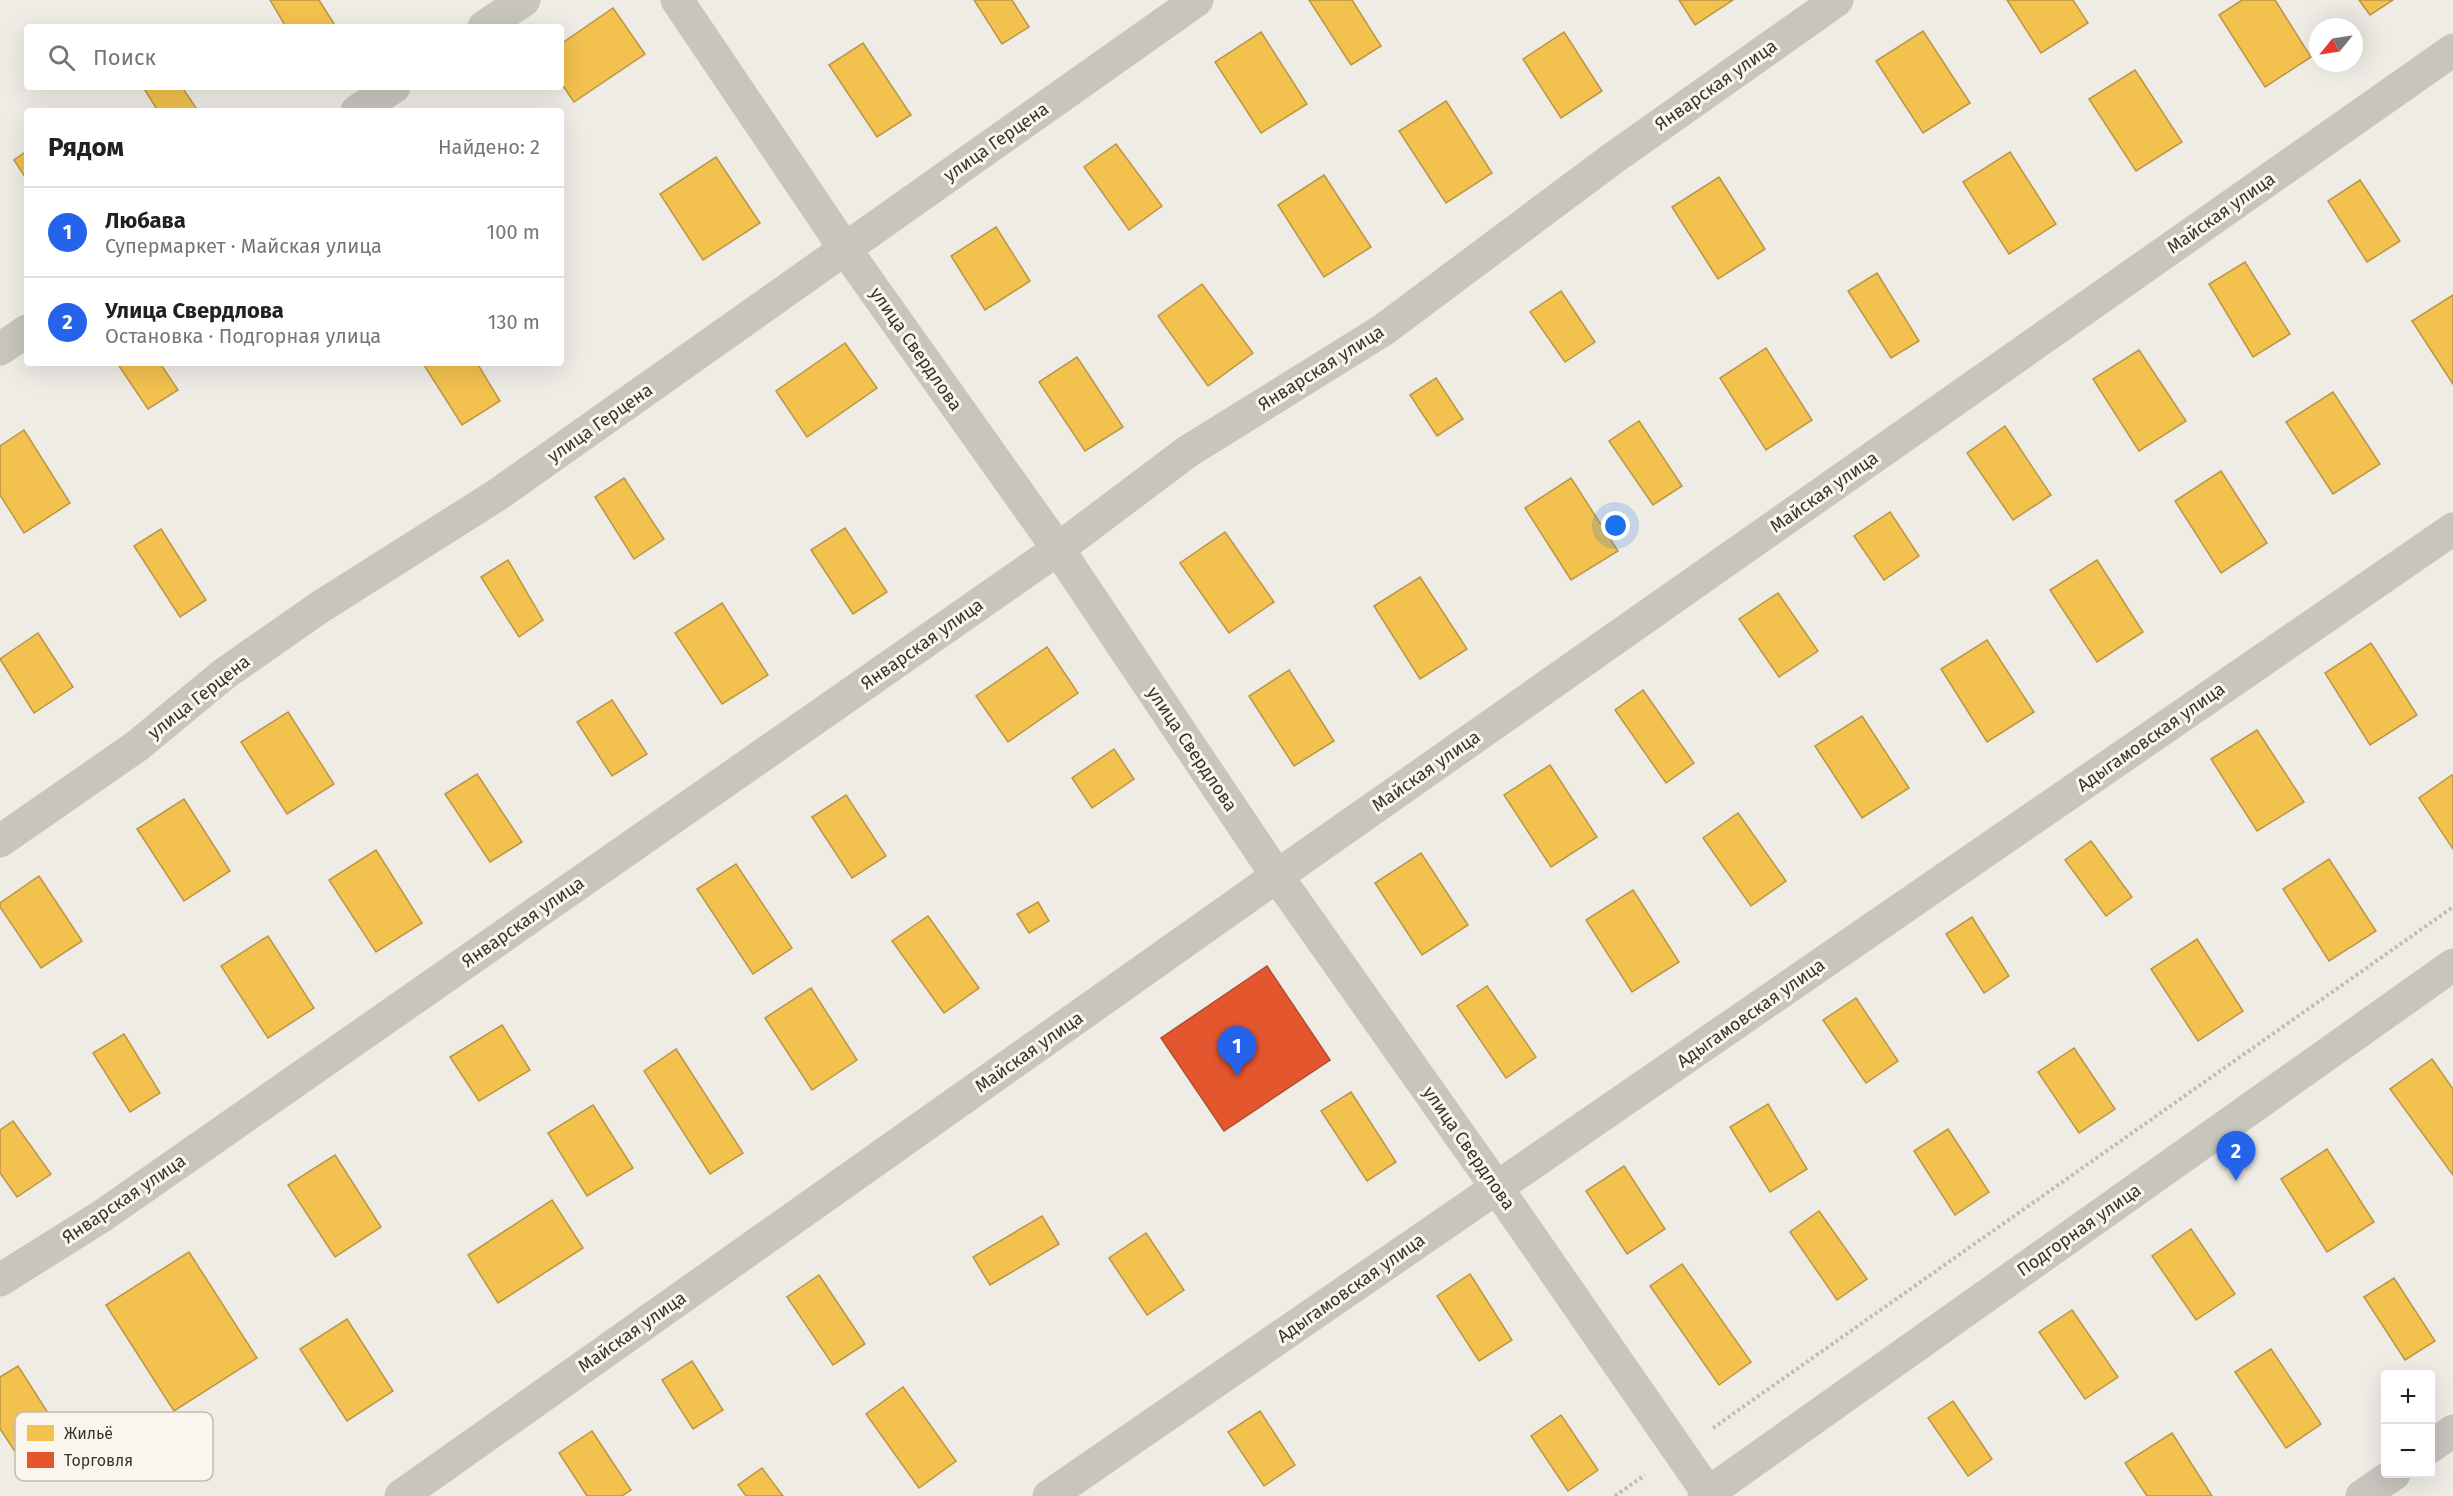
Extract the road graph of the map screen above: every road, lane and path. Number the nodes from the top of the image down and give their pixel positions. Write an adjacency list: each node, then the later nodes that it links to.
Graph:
1 (524, 0): 5 (street)
2 (677, 0): 9 (street, улица Свердлова)
3 (1197, 0): 9 (street, улица Герцена)
4 (1837, 0): 13 (street, Январская улица)
5 (488, 24)
6 (2453, 50): 15 (street, Майская улица)
7 (388, 90): 8 (street)
8 (362, 108)
9 (845, 249): 13 (street, улица Свердлова); 14 (street, улица Герцена)
10 (24, 333): 11 (street)
11 (0, 349)
12 (2453, 530): 18 (street, Адыгамовская улица)
13 (1058, 549): 15 (street, улица Свердлова); 19 (street, Январская улица)
14 (0, 841)
15 (1277, 876): 18 (street, улица Свердлова); 25 (street, Майская улица)
16 (2453, 907): 22 (path)
17 (2453, 965): 24 (street, Подгорная улица)
18 (1497, 1188): 22 (street, улица Свердлова); 26 (street, Адыгамовская улица)
19 (0, 1280)
20 (2453, 1431): 21 (street)
21 (2435, 1444)
22 (1679, 1451): 24 (street, улица Свердлова); 27 (path)
23 (2387, 1478): 28 (street)
24 (1707, 1495)
25 (401, 1496)
26 (1049, 1496)
27 (1615, 1496)
28 (2362, 1496)

